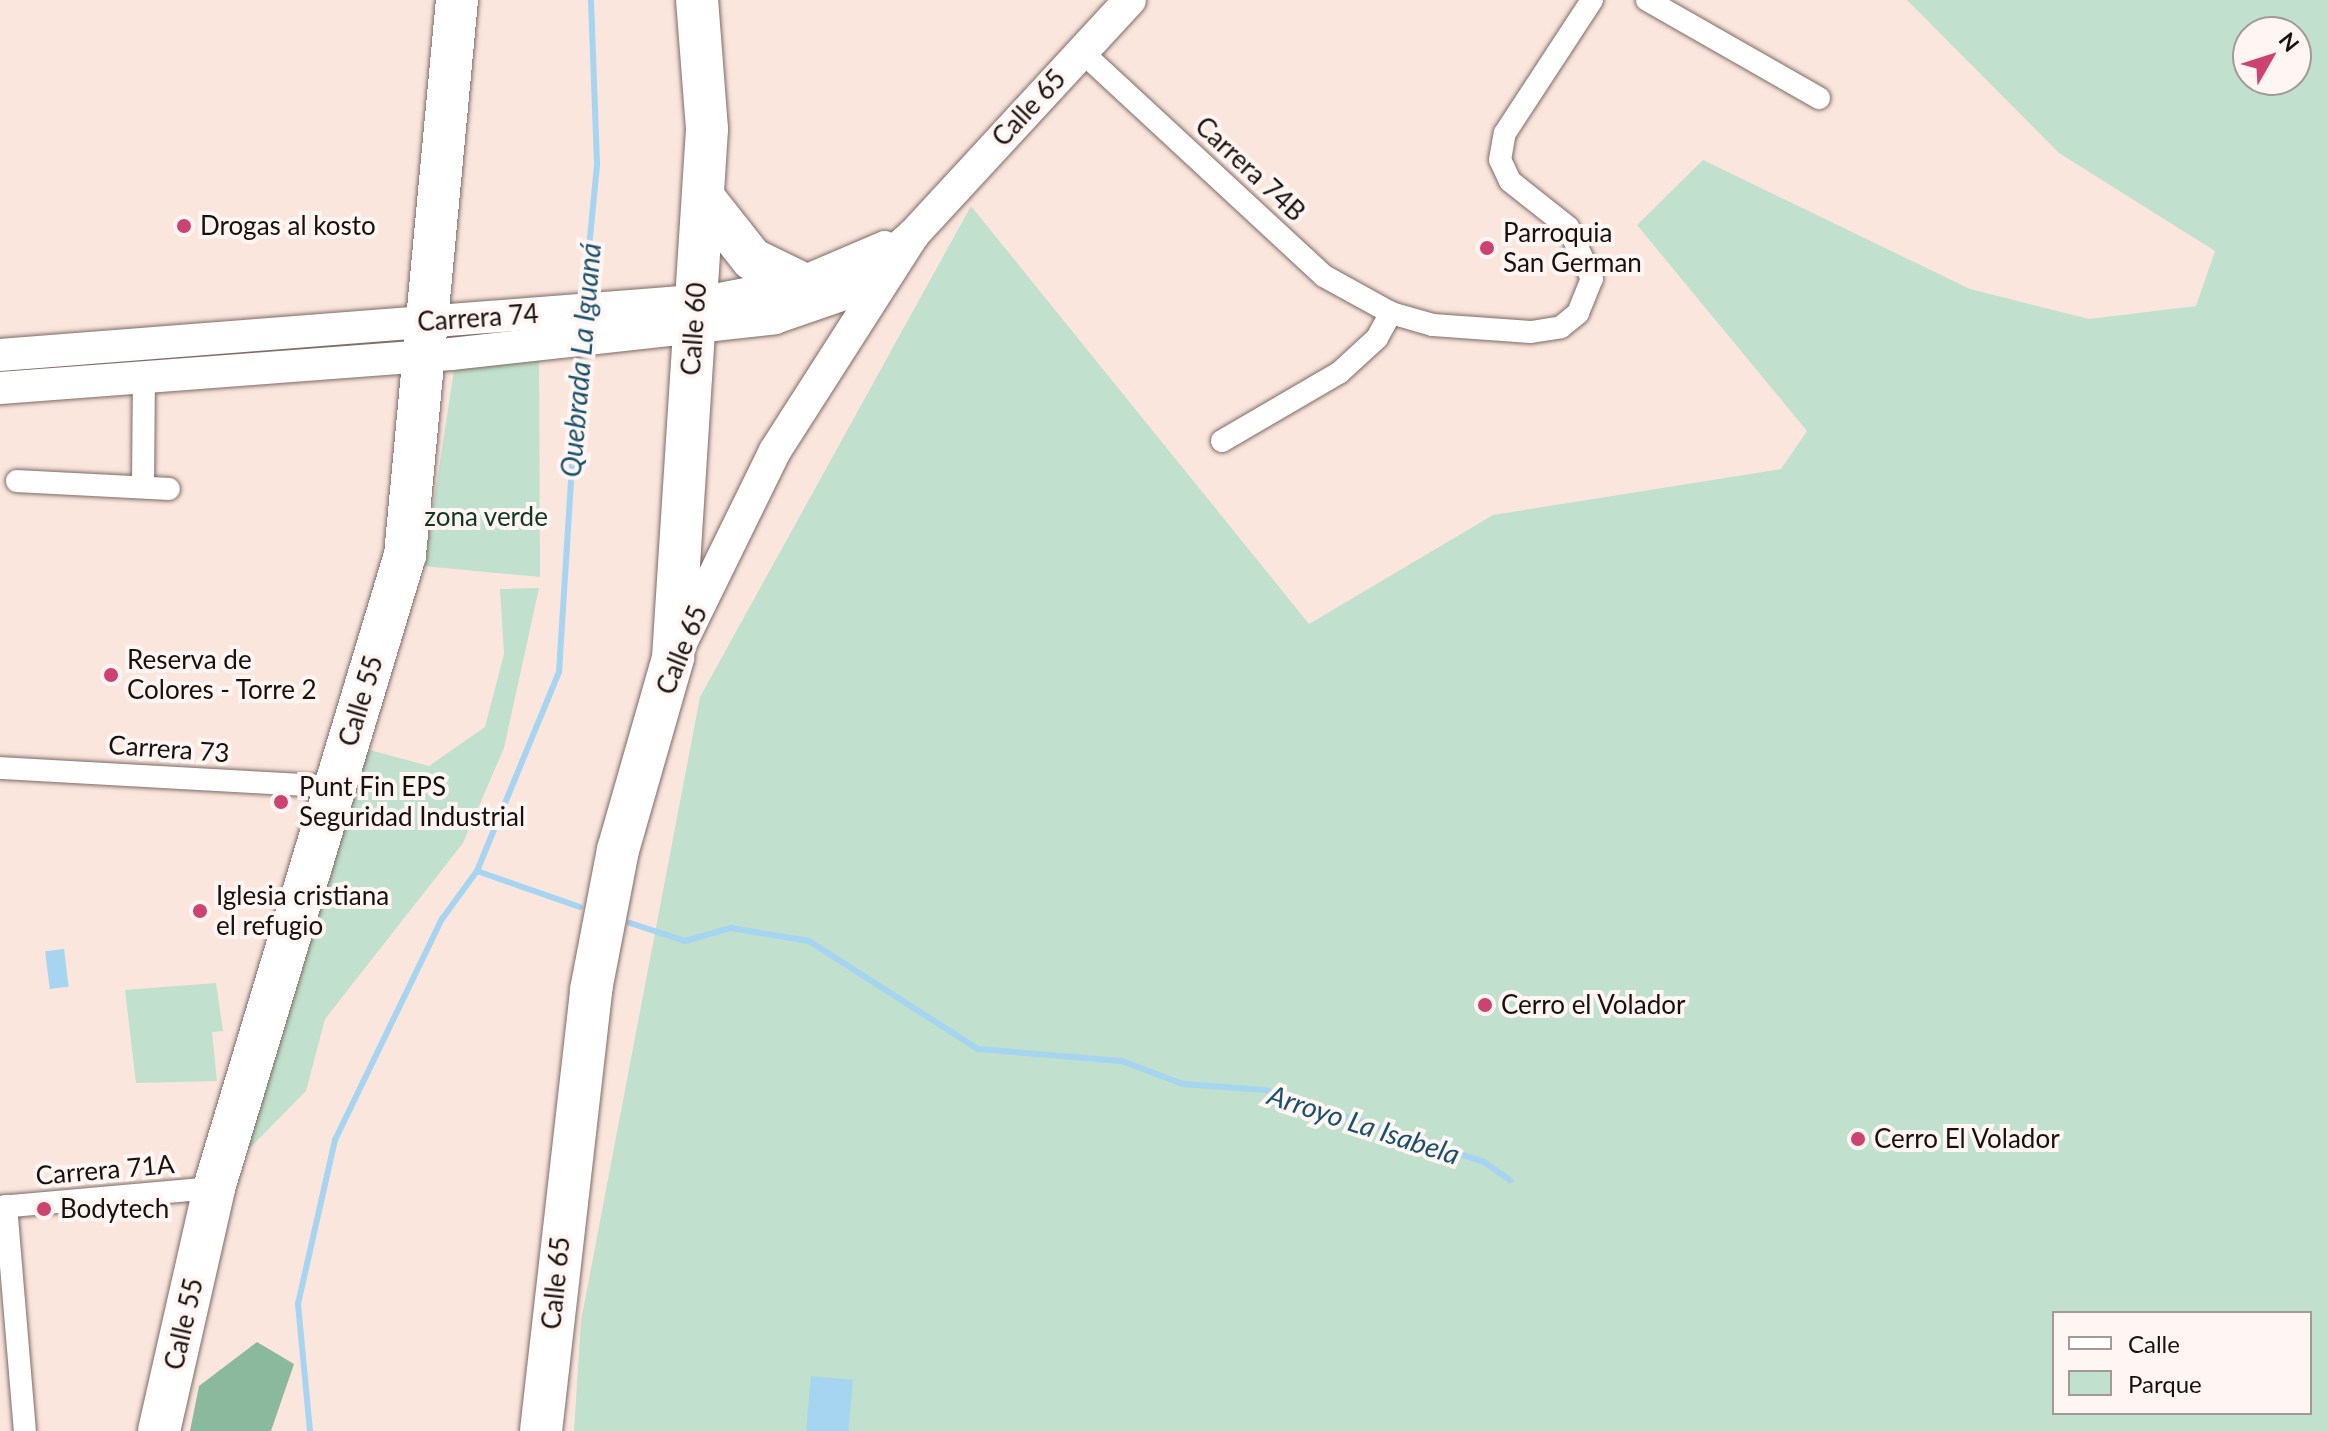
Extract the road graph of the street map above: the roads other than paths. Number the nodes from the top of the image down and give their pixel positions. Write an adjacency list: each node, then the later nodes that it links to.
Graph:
1 (457, 0): 13 (highway, Calle 55)
2 (697, 0): 8 (highway, Calle 60)
3 (1130, 0): 6 (street, Calle 65)
4 (1592, 0): 11 (street, Carrera 74B)
5 (1647, 0): 7 (street)
6 (1081, 51): 9 (street, Calle 65); 11 (street, Carrera 74B)
7 (1819, 98)
8 (703, 197): 10 (highway); 12 (highway, Calle 60)
9 (913, 235): 10 (street, Carrera 74); 12 (street, Carrera 74); 21 (street, Calle 65)
10 (801, 283): 12 (street, Carrera 74)
11 (1391, 313): 17 (street)
12 (675, 317): 13 (street, Carrera 74); 13 (street, Carrera 74); 21 (highway, Calle 60)
13 (427, 339): 14 (street, Carrera 74); 15 (street, Carrera 74); 23 (highway, Calle 55)
14 (0, 355)
15 (144, 376): 16 (street, Carrera 74); 19 (street)
16 (0, 388)
17 (1222, 441)
18 (17, 481): 19 (street)
19 (143, 485): 20 (street)
20 (169, 489)
21 (673, 658): 28 (highway, Calle 65)
22 (0, 768): 23 (street, Carrera 73)
23 (335, 787): 24 (highway, Calle 55)
24 (214, 1188): 25 (street, Carrera 71A); 27 (highway, Calle 55)
25 (3, 1207): 26 (street)
26 (25, 1431)
27 (159, 1431)
28 (541, 1431)

